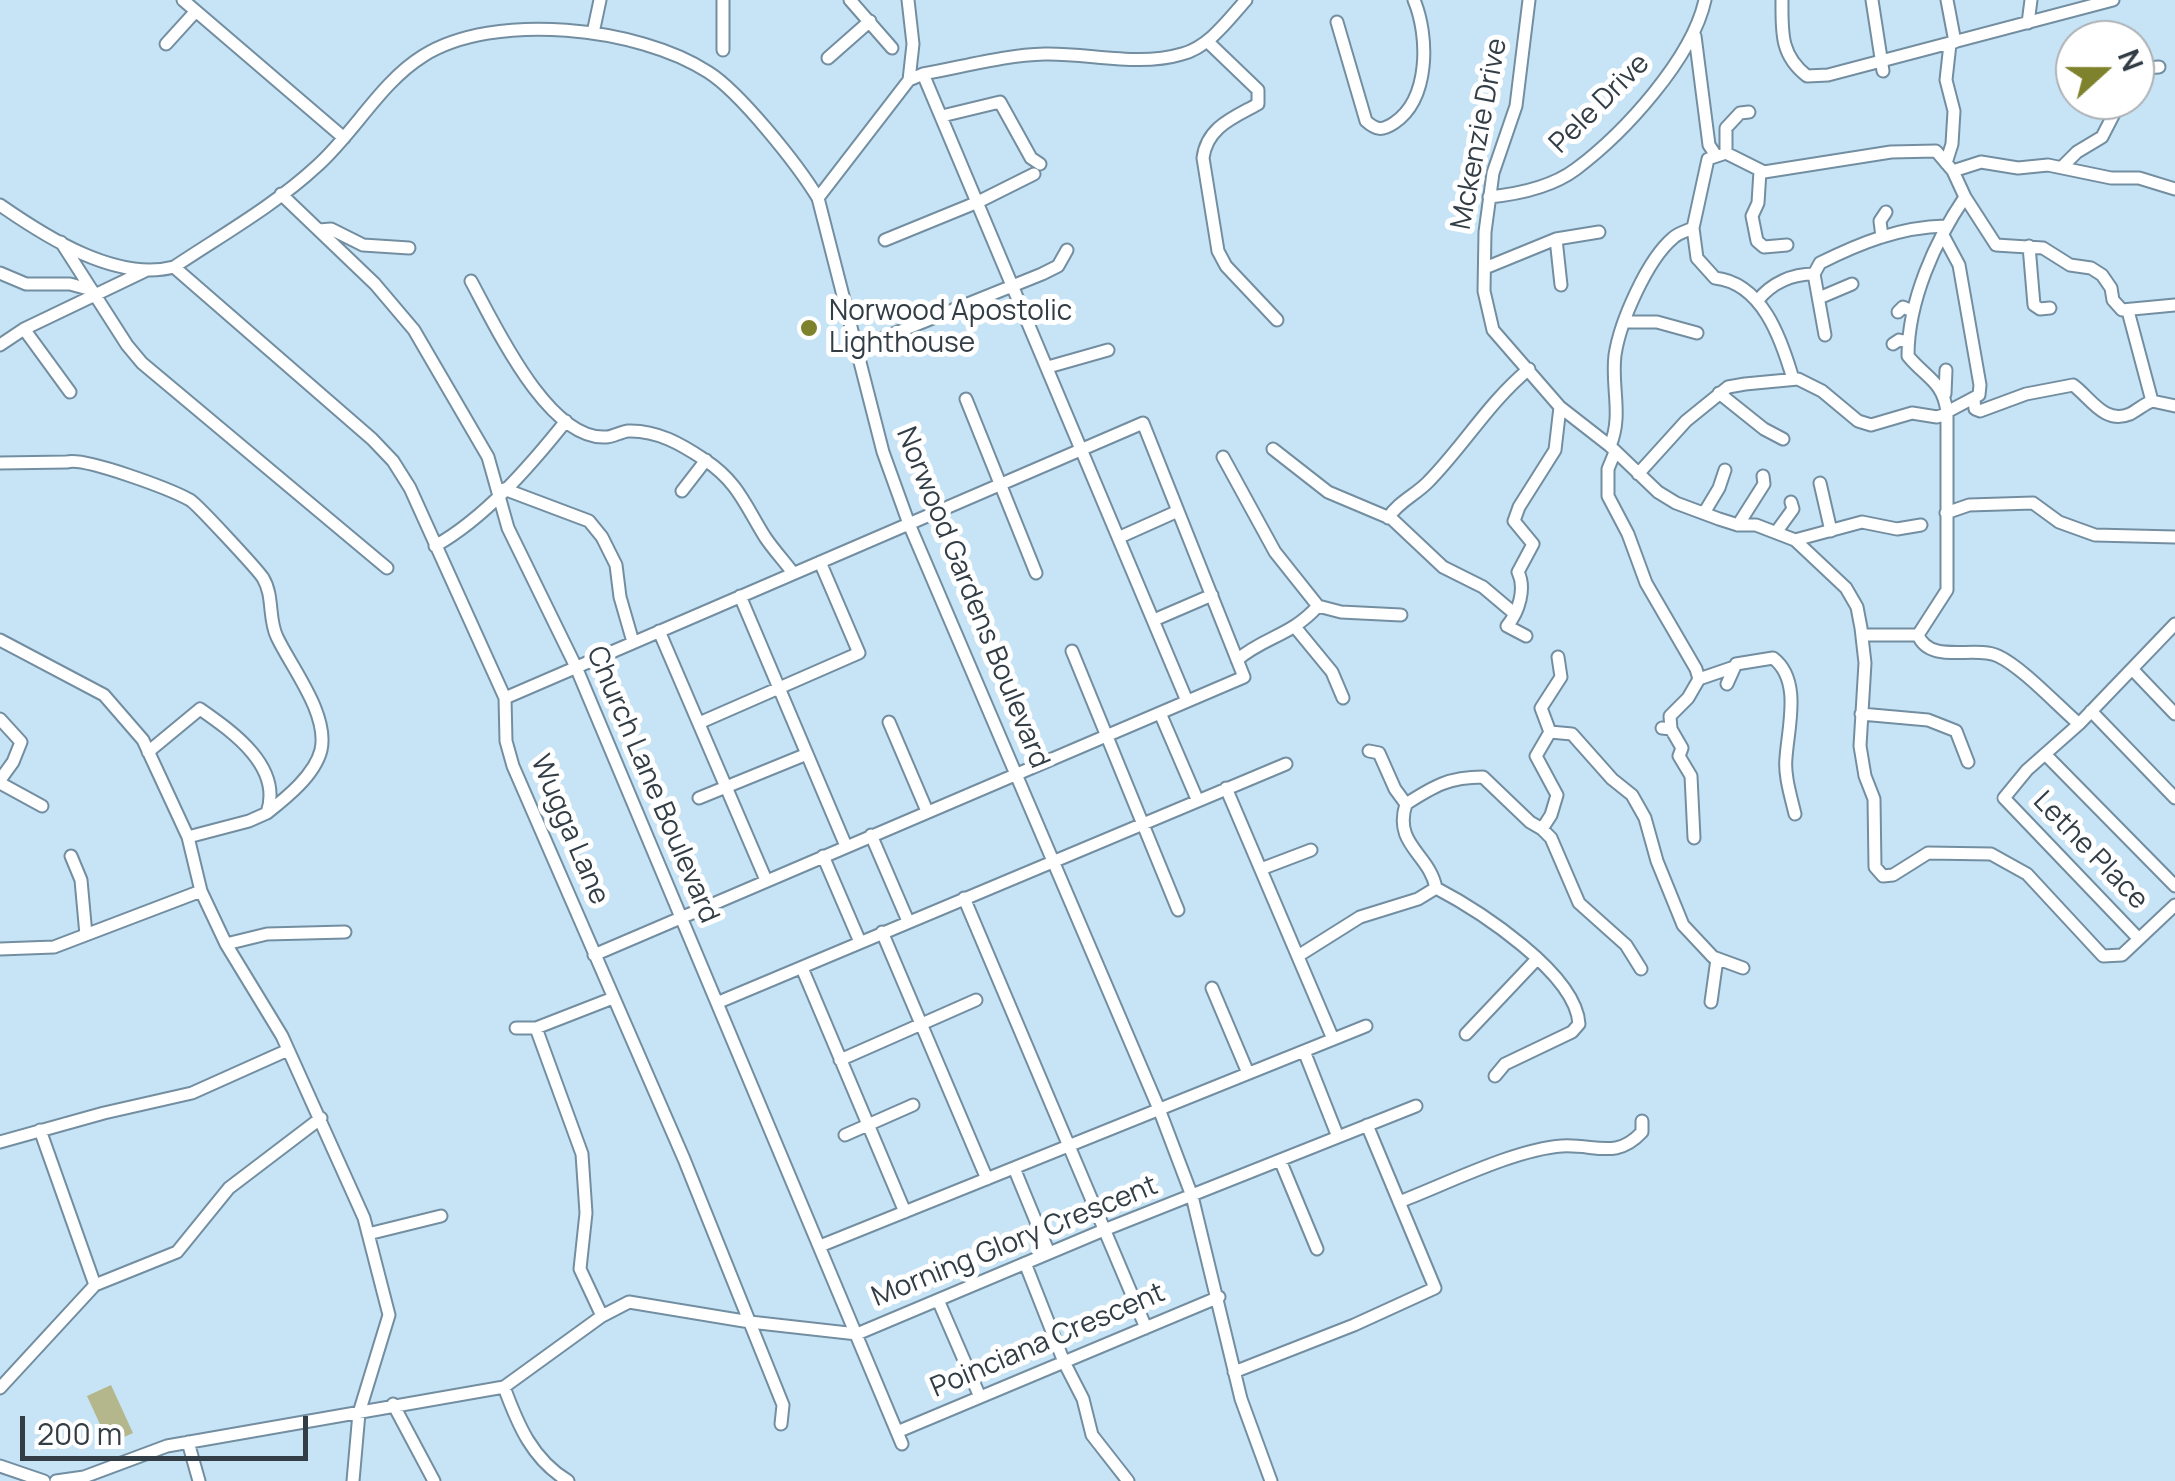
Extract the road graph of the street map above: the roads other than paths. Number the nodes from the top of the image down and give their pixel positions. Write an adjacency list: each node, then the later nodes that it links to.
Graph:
1 (183, 0): 15 (street)
2 (600, 0): 19 (street)
3 (723, 0): 25 (street)
4 (850, 0): 16 (street)
5 (908, 0): 31 (street)
6 (1246, 0): 21 (street)
7 (1414, 0): 17 (street)
8 (1529, 0): 42 (street, Mckenzie Drive)
9 (1705, 0): 20 (street, Pele Drive)
10 (1782, 0): 27 (street)
11 (1872, 0): 27 (street)
12 (1946, 0): 22 (street)
13 (2031, 0): 18 (street)
14 (2112, 0): 18 (street)
15 (196, 11): 23 (street); 35 (street)
16 (870, 21): 24 (street); 26 (street)
17 (1337, 22)
18 (2028, 24): 22 (street)
19 (593, 33): 35 (street, Norwood Gardens Boulevard); 44 (street, Norwood Gardens Boulevard)
20 (1695, 35): 36 (street); 42 (street, Pele Drive)
21 (1207, 41): 30 (street); 75 (street)
22 (1953, 43): 27 (street); 37 (street)
23 (166, 44)
24 (892, 48)
25 (723, 50)
26 (828, 58)
27 (1881, 66)
28 (2155, 67): 29 (street)
29 (2159, 67)
30 (923, 74): 31 (street); 33 (street)
31 (909, 80): 44 (street)
32 (1749, 112): 36 (street)
33 (942, 116): 45 (street); 45 (street)
34 (2111, 120): 38 (street)
35 (344, 138): 41 (street, Norwood Gardens Boulevard)
36 (1721, 154): 39 (street); 48 (street)
37 (1950, 167): 38 (street); 39 (street); 43 (street)
38 (2062, 167): 40 (street)
39 (1760, 171): 56 (street)
40 (2175, 189)
41 (281, 194): 49 (street, Church Lane Boulevard); 60 (street, Norwood Gardens Boulevard)
42 (1490, 197): 61 (street, Mckenzie Drive)
43 (1965, 197): 51 (street); 57 (street)
44 (818, 198): 83 (street, Norwood Gardens Boulevard)
45 (978, 202): 54 (street); 68 (street)
46 (0, 205): 55 (street, Norwood Gardens Boulevard)
47 (1886, 212): 52 (street)
48 (1693, 228): 71 (street); 76 (street)
49 (319, 230): 58 (street); 112 (street, Church Lane Boulevard)
50 (1599, 232): 53 (street)
51 (1945, 232): 52 (street); 80 (street); 93 (street)
52 (1882, 237): 64 (street)
53 (1556, 239): 61 (street); 66 (street)
54 (884, 240)
55 (61, 242): 62 (street, Norwood Gardens Boulevard); 69 (street)
56 (1787, 246)
57 (2029, 246): 73 (street); 74 (street)
58 (408, 248)
59 (1067, 250): 68 (street)
60 (174, 267): 62 (street, Norwood Gardens Boulevard); 126 (street, Wugga Lane)
61 (1485, 268): 86 (street, Mckenzie Drive)
62 (145, 271): 69 (street)
63 (0, 273): 69 (street)
64 (1814, 274): 70 (street); 71 (street)
65 (470, 281): 98 (street)
66 (1562, 284)
67 (1852, 284): 70 (street)
68 (1012, 286): 83 (street); 85 (street)
69 (94, 293): 77 (street); 128 (street)
70 (1819, 298): 79 (street)
71 (1758, 300): 88 (street)
72 (2175, 306): 74 (street)
73 (2050, 308)
74 (2128, 311): 94 (street)
75 (1277, 320)
76 (1625, 322): 78 (street); 102 (street)
77 (24, 330): 82 (street); 89 (street)
78 (1697, 332)
79 (1825, 335)
80 (1908, 342): 81 (street); 91 (street)
81 (1893, 344)
82 (0, 345)
83 (856, 349): 118 (street, Norwood Gardens Boulevard)
84 (1108, 350): 85 (street)
85 (1048, 367): 100 (street)
86 (1529, 369): 95 (street, Mckenzie Drive); 117 (street)
87 (1946, 370): 91 (street)
88 (1793, 379): 90 (street); 97 (street)
89 (70, 392)
90 (1719, 393): 99 (street); 107 (street)
91 (1945, 394): 97 (street)
92 (966, 400): 110 (street)
93 (1974, 400): 94 (street); 97 (street)
94 (2152, 401): 96 (street)
95 (1560, 406): 102 (street, Mckenzie Drive); 134 (street)
96 (2175, 406)
97 (1947, 414): 115 (street)
98 (566, 422): 104 (street); 112 (street)
99 (1783, 439)
100 (1083, 448): 110 (street); 114 (street); 124 (street)
101 (1273, 449): 117 (street)
102 (1612, 449): 107 (street, Mckenzie Drive); 151 (street)
103 (1224, 458): 133 (street)
104 (706, 460): 111 (street); 129 (street)
105 (0, 462): 183 (street)
106 (1725, 470): 116 (street)
107 (1638, 474): 116 (street, Mckenzie Drive)
108 (1763, 476): 119 (street)
109 (1820, 483): 121 (street)
110 (1000, 484): 118 (street); 130 (street)
111 (682, 491)
112 (501, 492): 126 (street); 144 (street); 148 (street, Church Lane Boulevard)
113 (1790, 502): 122 (street)
114 (1178, 511): 124 (street); 131 (street)
115 (1946, 512): 123 (street); 140 (street)
116 (1704, 514): 119 (street, Mckenzie Drive)
117 (1388, 518): 134 (street)
118 (910, 524): 127 (street); 173 (street, Norwood Gardens Boulevard)
119 (1738, 525): 122 (street, Mckenzie Drive)
120 (1920, 525): 121 (street)
121 (1831, 531): 125 (street)
122 (1777, 532): 125 (street, Mckenzie Drive)
123 (2175, 536)
124 (1120, 537): 136 (street)
125 (1795, 540): 141 (street, Mckenzie Drive)
126 (435, 546): 154 (street, Wugga Lane)
127 (820, 562): 129 (street); 153 (street)
128 (387, 568)
129 (793, 573): 132 (street)
130 (1036, 573)
131 (1212, 595): 136 (street); 147 (street)
132 (740, 596): 139 (street); 153 (street)
133 (1318, 606): 135 (street); 138 (street)
134 (1515, 614): 142 (street)
135 (1401, 616)
136 (1154, 620): 156 (street)
137 (2174, 626): 150 (street)
138 (1295, 627): 147 (street); 155 (street)
139 (659, 631): 144 (street); 163 (street)
140 (1918, 634): 141 (street); 164 (street)
141 (1862, 635): 159 (street, Mckenzie Drive)
142 (1526, 636)
143 (0, 640): 168 (street)
144 (633, 642): 148 (street)
145 (1072, 651): 166 (street)
146 (1558, 656): 165 (street)
147 (1237, 660): 156 (street)
148 (576, 666): 154 (street); 203 (street, Church Lane Boulevard)
149 (1734, 667): 151 (street); 152 (street); 184 (street)
150 (2132, 669): 157 (street); 160 (street)
151 (1699, 679): 189 (street)
152 (1727, 684)
153 (780, 689): 163 (street); 169 (street)
154 (505, 698): 212 (street, Wugga Lane)
155 (1343, 698)
156 (1187, 701): 158 (street)
157 (2091, 711): 164 (street); 178 (street)
158 (1160, 713): 166 (street); 179 (street)
159 (1861, 714): 171 (street); 208 (street, Mckenzie Drive)
160 (2175, 714)
161 (0, 719): 174 (street)
162 (889, 722): 182 (street)
163 (698, 723): 175 (street)
164 (2078, 724): 170 (street)
165 (1550, 732): 186 (street); 214 (street)
166 (1106, 735): 173 (street); 185 (street)
167 (1370, 751): 180 (street)
168 (148, 752): 183 (street); 188 (street)
169 (807, 754): 175 (street); 190 (street)
170 (2045, 754): 197 (street); 208 (street, Lethe Place)
171 (1968, 762)
172 (1286, 764): 176 (street)
173 (1016, 774): 182 (street); 194 (street, Norwood Gardens Boulevard)
174 (0, 782): 181 (street)
175 (726, 787): 177 (street); 196 (street)
176 (1226, 788): 179 (street); 195 (street)
177 (698, 798)
178 (2175, 798)
179 (1197, 799): 185 (street)
180 (1406, 804): 186 (street); 198 (street)
181 (42, 806)
182 (927, 812): 187 (street)
183 (267, 813): 188 (street)
184 (1795, 814)
185 (1142, 823): 194 (street); 202 (street)
186 (1542, 829): 218 (street)
187 (871, 835): 190 (street); 204 (street)
188 (188, 838): 199 (street)
189 (1694, 838)
190 (846, 846): 193 (street)
191 (1311, 850): 195 (street)
192 (71, 856): 207 (street)
193 (823, 856): 196 (street); 209 (street)
194 (1053, 860): 200 (street); 237 (street, Norwood Gardens Boulevard)
195 (1260, 869): 213 (street)
196 (766, 880): 203 (street)
197 (2175, 886)
198 (1436, 888): 213 (street); 215 (street)
199 (201, 891): 207 (street); 210 (street)
200 (964, 898): 204 (street); 246 (street)
201 (2175, 904): 208 (street)
202 (1178, 910)
203 (681, 916): 212 (street); 223 (street, Church Lane Boulevard)
204 (908, 922): 206 (street)
205 (344, 932): 210 (street)
206 (882, 932): 209 (street); 224 (street)
207 (86, 934): 211 (street)
208 (2139, 938)
209 (860, 942): 216 (street)
210 (226, 944): 230 (street)
211 (0, 949)
212 (594, 955): 220 (street, Wugga Lane)
213 (1298, 956): 229 (street)
214 (1717, 959): 217 (street); 222 (street)
215 (1536, 960): 228 (street); 234 (street)
216 (802, 968): 223 (street); 232 (street)
217 (1743, 968)
218 (1641, 969)
219 (1212, 988): 233 (street)
220 (613, 998): 227 (street); 264 (street, Wugga Lane)
221 (976, 1000): 224 (street)
222 (1716, 1000)
223 (718, 1002): 256 (street, Church Lane Boulevard)
224 (921, 1024): 232 (street); 249 (street)
225 (1366, 1026): 229 (street)
226 (516, 1028): 227 (street)
227 (536, 1028): 263 (street)
228 (1466, 1034)
229 (1333, 1039): 231 (street)
230 (288, 1050): 238 (street); 242 (street)
231 (1304, 1051): 233 (street); 244 (street)
232 (840, 1060): 240 (street)
233 (1248, 1074): 237 (street)
234 (1495, 1076)
235 (913, 1105): 240 (street)
236 (1416, 1106): 241 (street, Morning Glory Crescent)
237 (1160, 1109): 246 (street); 250 (street, Norwood Gardens Boulevard)
238 (321, 1118): 255 (street); 260 (street)
239 (1642, 1121): 251 (street)
240 (868, 1124): 243 (street); 252 (street)
241 (1367, 1125): 244 (street, Morning Glory Crescent); 251 (street)
242 (40, 1130): 245 (street); 260 (street)
243 (844, 1135)
244 (1338, 1137): 247 (street, Morning Glory Crescent)
245 (0, 1142)
246 (1068, 1146): 248 (street); 254 (street)
247 (1280, 1160): 250 (street, Morning Glory Crescent); 257 (street)
248 (1014, 1168): 249 (street); 258 (street)
249 (987, 1179): 252 (street)
250 (1192, 1196): 254 (street, Morning Glory Crescent); 261 (street, Norwood Gardens Boulevard)
251 (1398, 1202): 268 (street)
252 (906, 1212): 256 (street)
253 (440, 1216): 255 (street)
254 (1104, 1230): 258 (street, Morning Glory Crescent); 265 (street)
255 (368, 1234): 273 (street)
256 (820, 1246): 266 (street, Church Lane Boulevard)
257 (1318, 1249)
258 (1049, 1253): 259 (street, Morning Glory Crescent)
259 (1025, 1264): 262 (street, Morning Glory Crescent); 267 (street)
260 (95, 1285): 270 (street)
261 (1219, 1296): 265 (street, Poinciana Crescent); 268 (street, Norwood Gardens Boulevard)
262 (938, 1300): 266 (street, Morning Glory Crescent); 271 (street)
263 (602, 1316): 264 (street); 269 (street)
264 (750, 1322): 266 (street); 274 (street, Wugga Lane)
265 (1146, 1328): 267 (street, Poinciana Crescent)
266 (857, 1334): 275 (street, Church Lane Boulevard)
267 (1064, 1362): 271 (street, Poinciana Crescent); 284 (street)
268 (1234, 1372): 285 (street, Norwood Gardens Boulevard)
269 (504, 1387): 272 (street); 283 (street)
270 (0, 1388)
271 (980, 1397): 275 (street, Poinciana Crescent)
272 (393, 1404): 273 (street); 282 (street)
273 (359, 1413): 276 (street); 281 (street)
274 (781, 1424)
275 (900, 1438)
276 (188, 1442): 279 (street); 280 (street)
277 (0, 1466): 278 (street)
278 (44, 1481)
279 (56, 1481)
280 (199, 1481)
281 (353, 1481)
282 (434, 1481)
283 (568, 1481)
284 (1128, 1481)
285 (1271, 1481)

